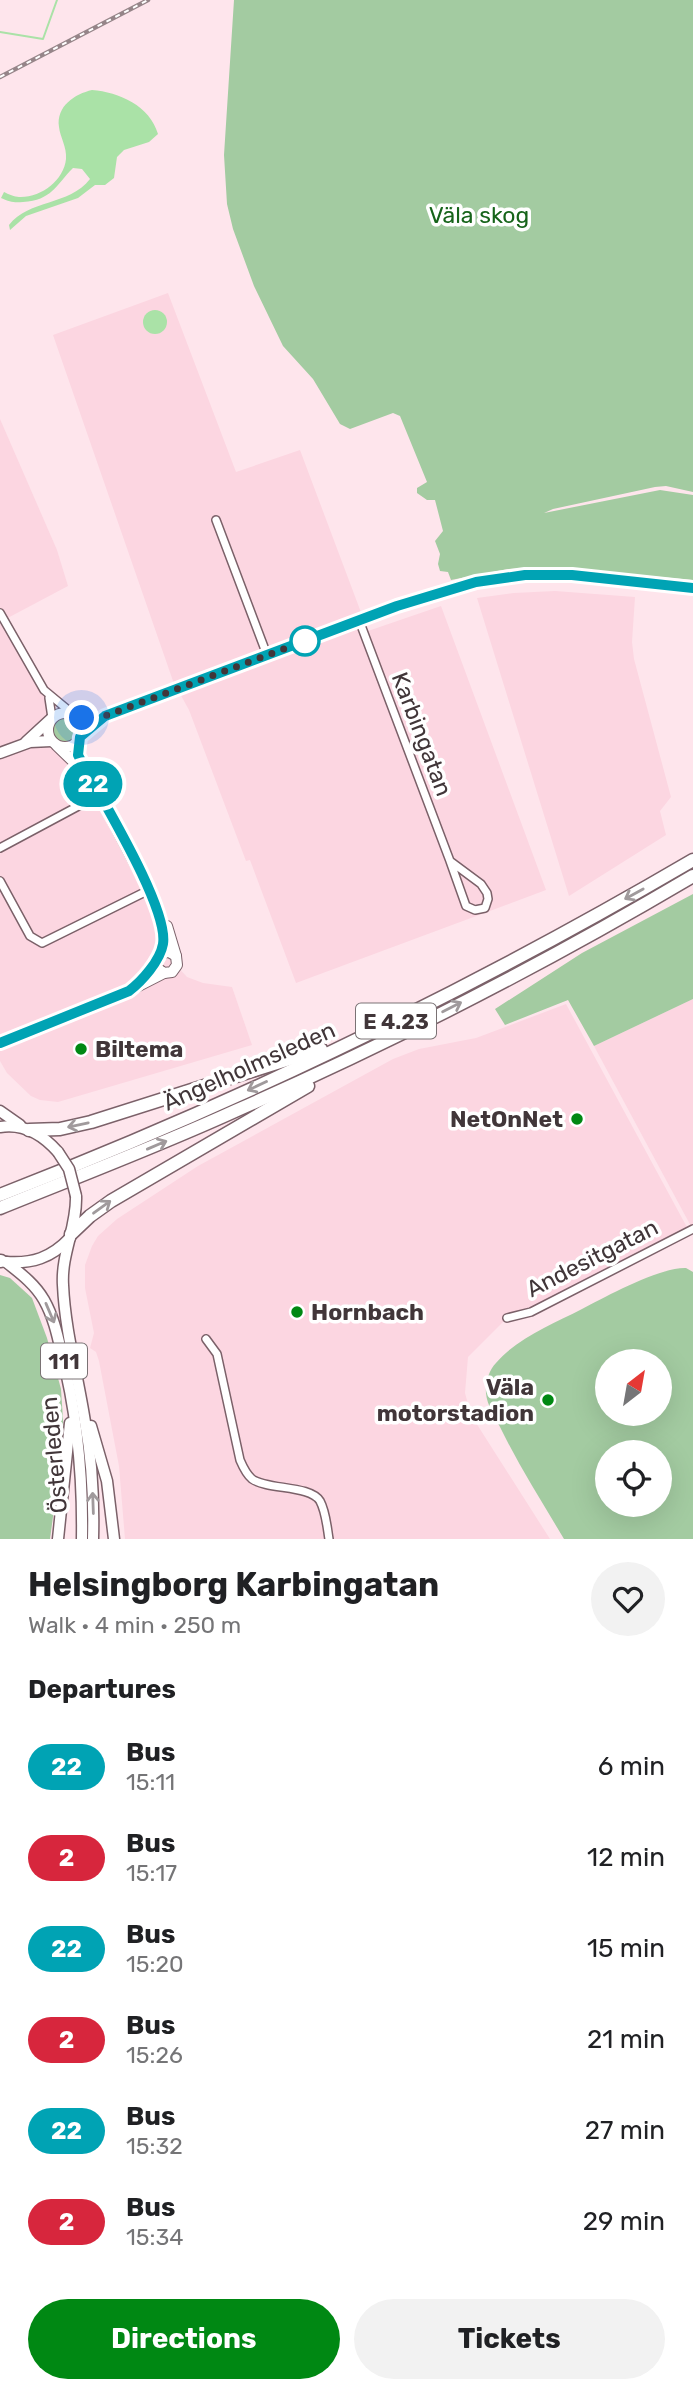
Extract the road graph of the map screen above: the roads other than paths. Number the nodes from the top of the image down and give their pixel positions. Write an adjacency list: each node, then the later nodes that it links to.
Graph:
1 (216, 520): 5 (street)
2 (693, 588): 4 (street)
3 (0, 613): 6 (street)
4 (359, 620): 5 (street); 18 (street, Karbingatan)
5 (267, 655): 8 (street)
6 (47, 694): 7 (street); 9 (street)
7 (74, 715): 8 (street); 9 (street); 10 (street)
8 (105, 716): 10 (street)
9 (52, 718): 11 (street); 12 (main road)
10 (79, 739): 11 (street); 14 (street)
11 (53, 743): 12 (main road); 14 (street)
12 (24, 744): 13 (main road)
13 (0, 753)
14 (91, 780): 15 (street)
15 (99, 795): 16 (street); 21 (street)
16 (0, 848)
17 (693, 860): 27 (highway, Ängelholmsleden / E 4.23, one-way to 27)
18 (450, 861): 18 (street, Karbingatan)
19 (693, 876): 28 (highway, Ängelholmsleden / E 4.23, one-way to 19)
20 (0, 881): 21 (street)
21 (149, 890): 22 (street)
22 (158, 910): 23 (street); 24 (street)
23 (158, 956): 24 (street); 25 (street); 26 (street)
24 (176, 956): 25 (street)
25 (164, 973): 26 (street)
26 (132, 989): 29 (street)
27 (368, 1034): 32 (highway, one-way to 32); 33 (highway, Ängelholmsleden / E 4.23, one-way to 33)
28 (400, 1034): 34 (highway, Ängelholmsleden / E 4.23, one-way to 28); 36 (highway, one-way to 28)
29 (0, 1043)
30 (0, 1111): 32 (main road, 111)
31 (0, 1127): 32 (main road)
32 (27, 1129): 36 (main road, 111, bridge)
33 (0, 1195)
34 (0, 1208)
35 (693, 1229): 38 (street, Andesitgatan)
36 (71, 1236): 37 (main road); 40 (main road, Österleden / 111)
37 (2, 1261): 40 (main road, Österleden / 111, one-way to 40)
38 (507, 1318)
39 (206, 1339): 45 (street)
40 (76, 1395): 41 (main road); 42 (main road, Österleden / 111); 43 (main road, Österleden / 111, one-way to 40); 44 (main road)
41 (58, 1539)
42 (82, 1539)
43 (93, 1539)
44 (114, 1539)
45 (330, 1539)

